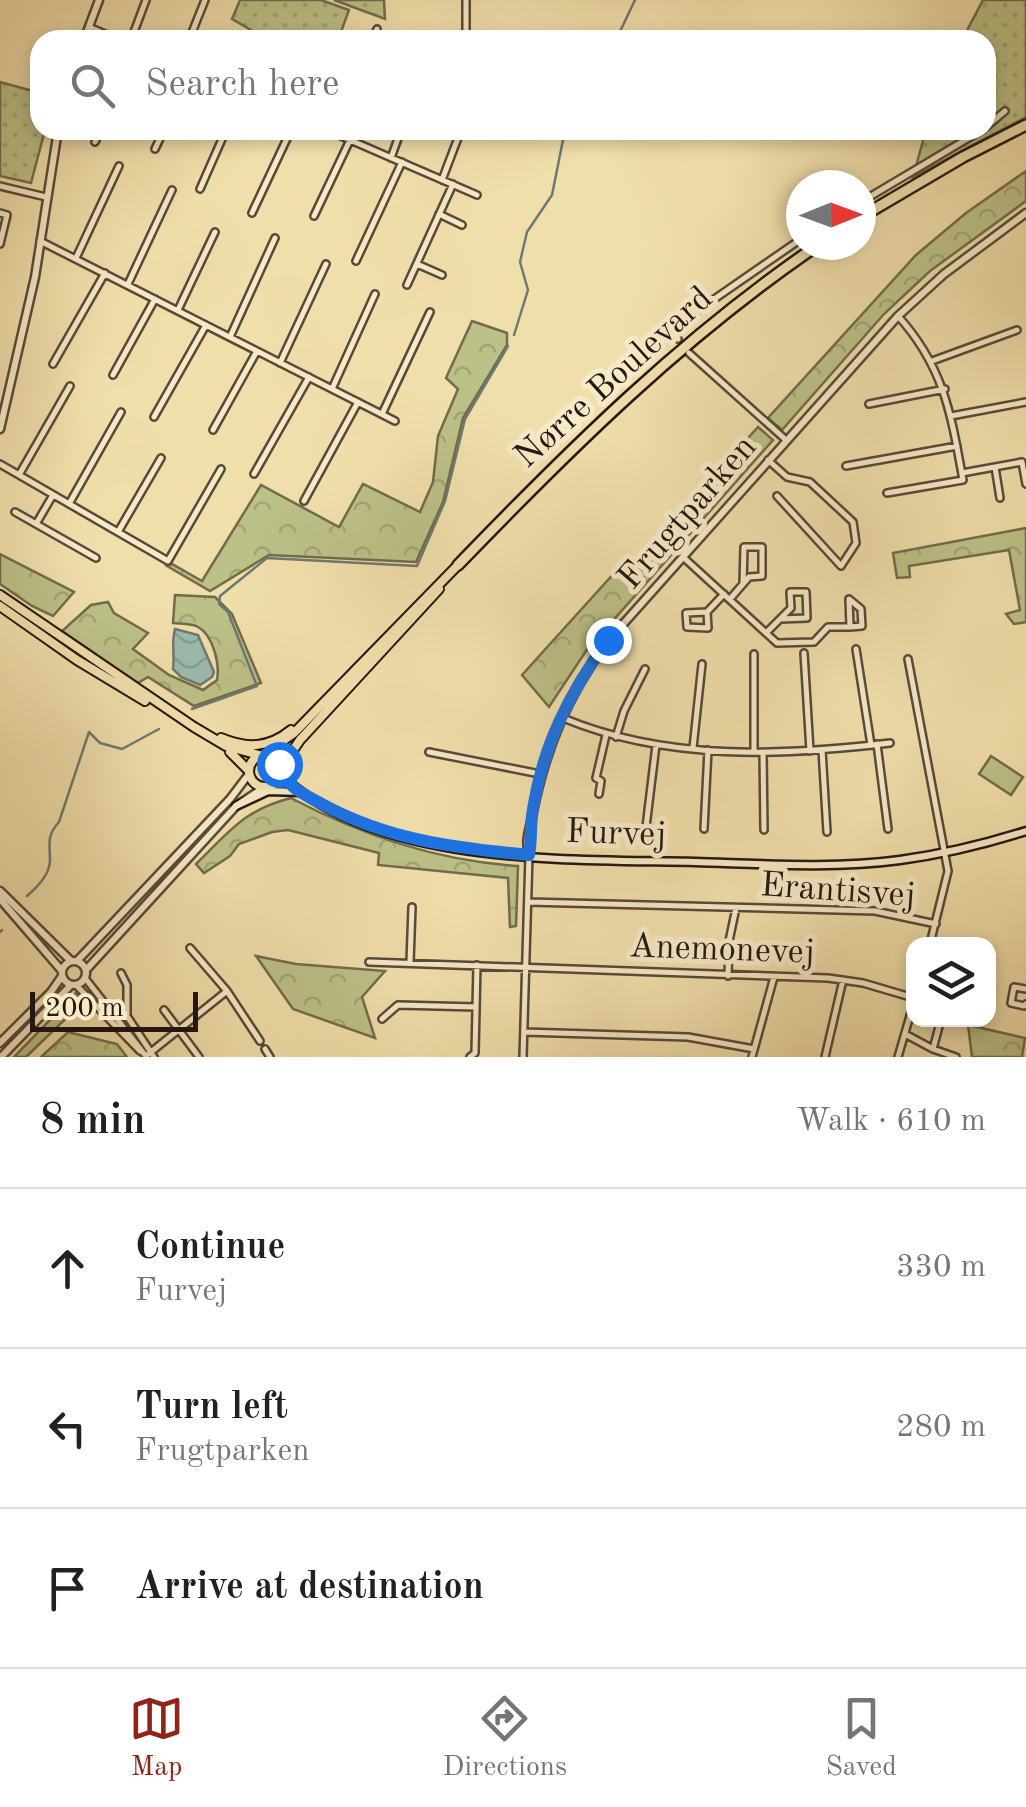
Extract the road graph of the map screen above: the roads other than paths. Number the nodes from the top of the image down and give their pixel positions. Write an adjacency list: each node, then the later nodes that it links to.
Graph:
1 (99, 0): 5 (street)
2 (146, 0): 9 (street)
3 (205, 0): 10 (street)
4 (466, 0): 6 (street)
5 (89, 27): 7 (street); 8 (street)
6 (466, 29)
7 (88, 30)
8 (96, 30)
9 (135, 30)
10 (194, 30)
11 (1005, 111): 12 (street)
12 (996, 118)
13 (1026, 125): 34 (highway)
14 (56, 140): 33 (street)
15 (159, 140): 22 (street)
16 (222, 140): 29 (street)
17 (286, 140): 36 (street)
18 (350, 140): 23 (street); 39 (street)
19 (397, 140): 23 (street)
20 (457, 140): 26 (street)
21 (964, 140): 31 (street)
22 (155, 149)
23 (391, 158): 24 (street)
24 (402, 162): 26 (street); 48 (street)
25 (120, 166): 46 (street)
26 (442, 180): 27 (street)
27 (453, 184): 32 (street); 38 (street)
28 (0, 186): 33 (street)
29 (200, 189)
30 (172, 190): 53 (street)
31 (876, 193)
32 (477, 195)
33 (46, 197): 43 (street)
34 (876, 208)
35 (0, 213): 44 (street)
36 (252, 213)
37 (1026, 213): 59 (street, Frugtparken)
38 (439, 214): 40 (street); 50 (street)
39 (314, 216)
40 (462, 225)
41 (215, 232): 57 (street)
42 (275, 238): 62 (street)
43 (40, 242): 46 (street); 82 (street)
44 (0, 244)
45 (786, 249): 63 (street)
46 (76, 258): 51 (street)
47 (797, 260): 108 (highway, Nørre Boulevard)
48 (356, 261)
49 (326, 264): 67 (street)
50 (417, 264): 52 (street); 54 (street)
51 (104, 273): 53 (street); 68 (street)
52 (442, 275)
53 (128, 284): 56 (street)
54 (407, 285)
55 (375, 294): 72 (street)
56 (155, 299): 57 (street); 69 (street)
57 (178, 310): 60 (street)
58 (430, 312): 78 (street)
59 (898, 316): 66 (street); 84 (street, Frugtparken)
60 (206, 325): 62 (street); 80 (street)
61 (1017, 330): 66 (street)
62 (230, 337): 64 (street)
63 (678, 339)
64 (257, 350): 67 (street); 83 (street)
65 (689, 353): 84 (street, Frugtparken)
66 (932, 361): 73 (street)
67 (280, 362): 70 (street)
68 (54, 364)
69 (113, 375)
70 (309, 377): 72 (street); 94 (street)
71 (70, 386): 95 (street)
72 (332, 389): 74 (street)
73 (945, 389): 76 (street); 79 (street)
74 (358, 402): 78 (street); 101 (street)
75 (1026, 402): 79 (street)
76 (869, 404)
77 (121, 412): 102 (street)
78 (382, 414): 81 (street)
79 (951, 416): 85 (street)
80 (154, 417)
81 (395, 421)
82 (0, 429)
83 (213, 430)
84 (786, 440): 87 (street, Frugtparken)
85 (957, 446): 90 (street); 93 (street)
86 (161, 458): 105 (street)
87 (768, 460): 99 (street); 106 (street, Frugtparken)
88 (1024, 462): 91 (street); 96 (street)
89 (0, 464): 95 (street)
90 (846, 466)
91 (995, 467): 93 (street); 100 (street)
92 (221, 469): 105 (street)
93 (962, 473): 97 (street)
94 (254, 474)
95 (19, 475): 98 (street)
96 (1026, 484)
97 (887, 493)
98 (53, 494): 102 (street); 104 (street)
99 (777, 496)
100 (1000, 498)
101 (304, 501)
102 (69, 504): 105 (street)
103 (15, 512): 104 (street)
104 (36, 524): 107 (street)
105 (118, 532)
106 (683, 556): 111 (street); 124 (street, Frugtparken)
107 (96, 558)
108 (458, 566): 123 (main road, Nørre Boulevard); 139 (main road, Nørre Boulevard)
109 (743, 584): 109 (street); 111 (street)
110 (0, 593): 125 (main road)
111 (726, 597): 113 (street); 116 (street)
112 (0, 606): 140 (main road)
113 (707, 612): 113 (street)
114 (780, 619): 114 (street); 116 (street)
115 (850, 627): 115 (street); 116 (street)
116 (766, 634)
117 (856, 649): 130 (street)
118 (804, 653): 134 (street)
119 (754, 654): 136 (street)
120 (908, 659): 152 (street)
121 (702, 664): 131 (street)
122 (645, 668): 127 (street)
123 (340, 686): 125 (main road); 138 (main road, Nørre Boulevard)
124 (560, 716): 126 (street); 141 (street, Frugtparken)
125 (186, 720): 138 (main road)
126 (606, 735): 127 (street); 144 (street)
127 (616, 737): 129 (street)
128 (890, 743): 130 (street)
129 (656, 745): 131 (street); 146 (street)
130 (874, 745): 133 (street); 147 (street)
131 (693, 748): 132 (street)
132 (708, 750): 136 (street); 148 (street)
133 (822, 750): 134 (street); 151 (street)
134 (810, 751): 137 (street)
135 (429, 752): 141 (street)
136 (754, 752): 137 (street)
137 (763, 752): 149 (street)
138 (262, 755): 139 (main road); 140 (main road)
139 (280, 771): 142 (main road); 143 (street, Furvej)
140 (249, 772): 142 (main road); 162 (street)
141 (540, 774): 153 (street, Frugtparken)
142 (268, 786): 143 (street, Furvej); 145 (street)
143 (298, 791): 145 (street); 153 (street, Furvej)
144 (599, 794)
145 (236, 806): 169 (street)
146 (646, 827)
147 (888, 828)
148 (704, 829)
149 (764, 830)
150 (1026, 831): 152 (street, Furvej)
151 (827, 832)
152 (945, 854): 153 (street, Furvej); 159 (street)
153 (529, 855): 156 (street)
154 (0, 890): 162 (street)
155 (0, 899): 168 (street)
156 (528, 902): 158 (street, Erantisvej); 166 (street)
157 (412, 907): 164 (street)
158 (736, 908): 159 (street, Erantisvej); 170 (street, Erantisvej)
159 (936, 924): 160 (street)
160 (933, 937)
161 (190, 948): 175 (street)
162 (74, 961): 168 (street); 169 (street)
163 (369, 962): 164 (street, Anemonevej)
164 (410, 962): 165 (street, Anemonevej)
165 (477, 965): 166 (street, Anemonevej); 178 (street)
166 (526, 968): 170 (street, Anemonevej); 184 (street)
167 (121, 973): 191 (street)
168 (62, 974): 173 (street); 187 (street)
169 (86, 974): 173 (street); 191 (street)
170 (728, 976): 171 (street, Anemonevej)
171 (774, 977): 172 (street, Anemonevej); 189 (street)
172 (843, 980): 176 (street, Anemonevej); 198 (street)
173 (74, 985): 191 (street); 192 (street)
174 (1026, 990): 177 (street)
175 (227, 992): 183 (street); 186 (street)
176 (906, 998)
177 (1026, 1004)
178 (476, 1008): 180 (street); 195 (street)
179 (164, 1010): 183 (street)
180 (382, 1020)
181 (907, 1027): 185 (street)
182 (939, 1027): 190 (street)
183 (179, 1029): 191 (street); 193 (street)
184 (524, 1032): 189 (street); 196 (street)
185 (905, 1034): 190 (street); 199 (street)
186 (260, 1040)
187 (0, 1043)
188 (265, 1049): 194 (street)
189 (754, 1049): 197 (street)
190 (933, 1049): 200 (street)
191 (149, 1055)
192 (1, 1057)
193 (199, 1057)
194 (270, 1057)
195 (470, 1057)
196 (523, 1057)
197 (752, 1057)
198 (825, 1057)
199 (898, 1057)
200 (956, 1057)

